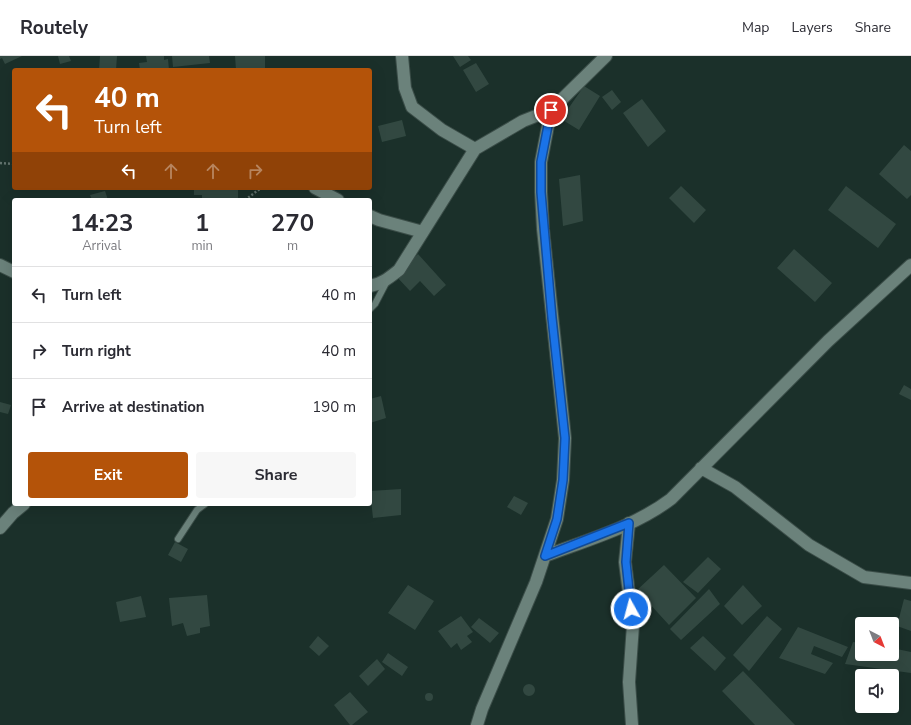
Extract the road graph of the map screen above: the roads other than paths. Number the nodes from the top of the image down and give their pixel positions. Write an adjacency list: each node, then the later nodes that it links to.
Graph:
1 (397, 56): 2 (street)
2 (402, 56): 5 (street)
3 (606, 56): 4 (street)
4 (551, 110): 5 (street); 22 (street)
5 (475, 149): 9 (street)
6 (320, 190): 7 (street)
7 (334, 198)
8 (372, 217): 9 (street)
9 (423, 232): 13 (street)
10 (0, 265): 12 (street)
11 (911, 265): 16 (street)
12 (12, 271)
13 (389, 278): 14 (street); 15 (lane)
14 (372, 286)
15 (372, 307)
16 (701, 468): 19 (street); 23 (street)
17 (21, 506): 20 (street)
18 (202, 506): 21 (lane)
19 (629, 523): 22 (street); 25 (street)
20 (0, 528)
21 (178, 539)
22 (545, 556): 24 (street)
23 (911, 583)
24 (477, 725)
25 (632, 725)

